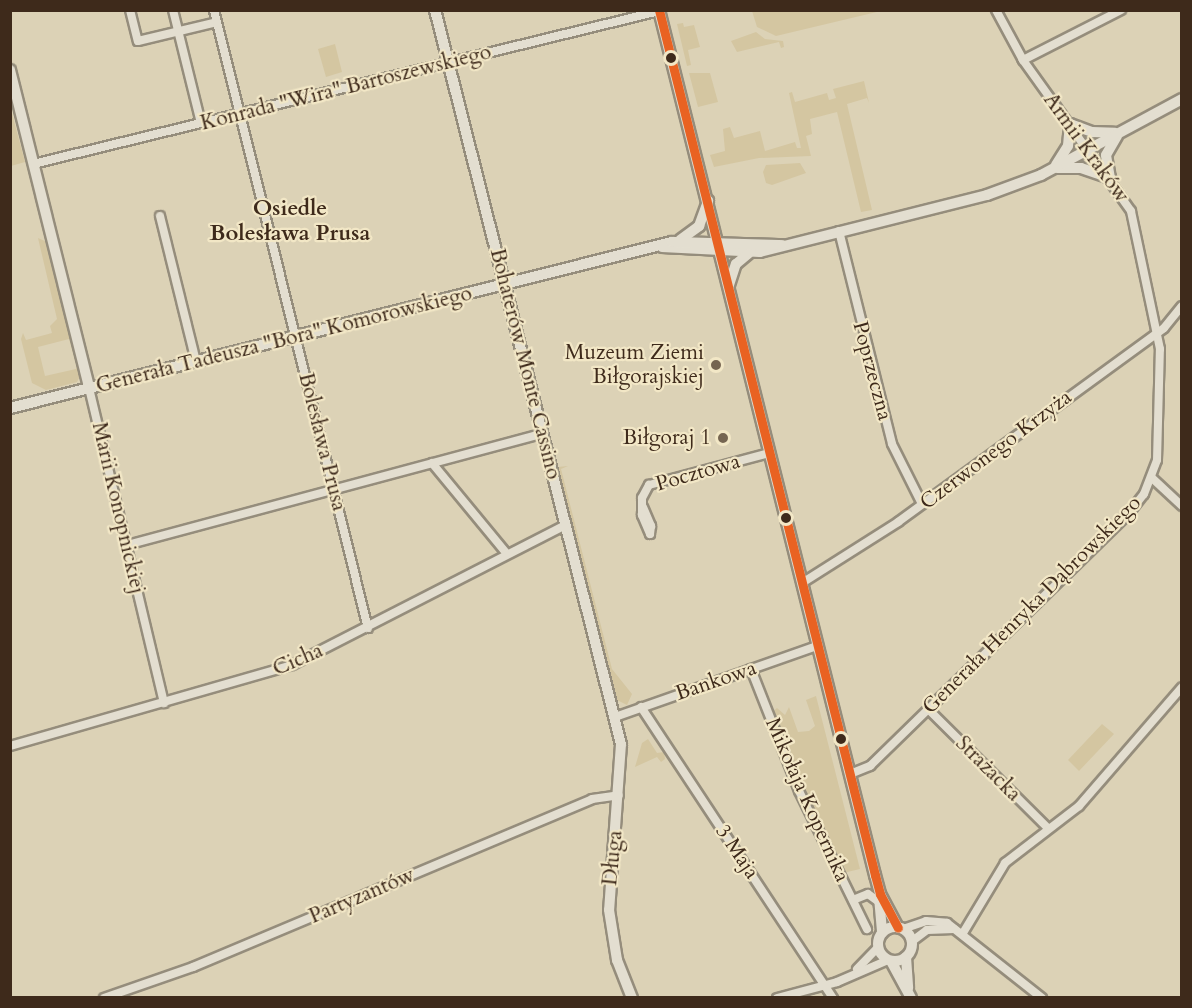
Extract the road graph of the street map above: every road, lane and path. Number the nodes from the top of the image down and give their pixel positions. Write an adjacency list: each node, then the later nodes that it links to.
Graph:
1 (130, 10): 10 (street)
2 (173, 10): 10 (street)
3 (214, 10): 8 (street, Bolesława Prusa)
4 (435, 10): 13 (street, Bohaterów Monte Cassino)
5 (996, 10): 12 (street, Armii Kraków)
6 (1121, 10): 12 (street)
7 (659, 11): 13 (street, Konrada "Wira" Bartoszewskiego); 24 (street)
8 (217, 22): 9 (street); 11 (street, Bolesława Prusa)
9 (202, 26): 10 (street); 11 (street)
10 (178, 32): 17 (street)
11 (221, 38): 16 (street, Bolesława Prusa)
12 (1023, 60): 18 (street, Armii Kraków)
13 (448, 63): 16 (street, Konrada "Wira" Bartoszewskiego); 33 (street, Bohaterów Monte Cassino)
14 (10, 70): 21 (street, Marii Konopnickiej)
15 (1182, 99): 19 (street)
16 (239, 114): 17 (street, Konrada "Wira" Bartoszewskiego); 37 (street, Bolesława Prusa)
17 (201, 123): 21 (street, Konrada "Wira" Bartoszewskiego)
18 (1070, 124): 19 (street); 20 (street, Armii Kraków); 22 (street)
19 (1119, 133): 20 (street); 23 (street)
20 (1089, 149): 22 (street); 23 (street, Armii Kraków)
21 (33, 164): 39 (street, Marii Konopnickiej)
22 (1050, 170): 23 (street); 26 (street)
23 (1110, 178): 36 (street, Armii Kraków)
24 (708, 200): 27 (street); 28 (street)
25 (160, 216): 38 (street)
26 (838, 231): 29 (street); 46 (street, Poprzeczna)
27 (680, 240): 28 (street, Generała Tadeusza "Bora" Komorowskiego); 30 (street, Generała Tadeusza "Bora" Komorowskiego)
28 (718, 241): 29 (street, Generała Tadeusza "Bora" Komorowskiego); 31 (street)
29 (782, 244): 32 (street, Generała Tadeusza "Bora" Komorowskiego)
30 (662, 247): 31 (street, Generała Tadeusza "Bora" Komorowskiego); 33 (street, Generała Tadeusza "Bora" Komorowskiego)
31 (721, 253): 32 (street, Generała Tadeusza "Bora" Komorowskiego); 34 (street)
32 (749, 253): 34 (street)
33 (504, 285): 37 (street, Generała Tadeusza "Bora" Komorowskiego); 41 (street, Bohaterów Monte Cassino)
34 (728, 288): 42 (street)
35 (1182, 306): 36 (street, Czerwonego Krzyża)
36 (1158, 332): 44 (street, Generała Henryka Dąbrowskiego); 46 (street, Czerwonego Krzyża)
37 (295, 337): 38 (street, Generała Tadeusza "Bora" Komorowskiego); 45 (street, Bolesława Prusa)
38 (196, 362): 39 (street, Generała Tadeusza "Bora" Komorowskiego)
39 (89, 388): 40 (street, Generała Tadeusza "Bora" Komorowskiego); 50 (street, Marii Konopnickiej)
40 (10, 408)
41 (542, 434): 43 (street); 49 (street, Bohaterów Monte Cassino)
42 (769, 453): 48 (street, Pocztowa); 52 (street)
43 (432, 463): 45 (street); 51 (street)
44 (1152, 478): 47 (street); 59 (street, Generała Henryka Dąbrowskiego)
45 (333, 489): 50 (street); 53 (street, Bolesława Prusa)
46 (922, 504): 52 (street, Czerwonego Krzyża)
47 (1182, 506)
48 (643, 507)
49 (566, 525): 51 (street, Cicha); 60 (street, Bohaterów Monte Cassino)
50 (127, 545): 57 (street, Marii Konopnickiej)
51 (507, 554): 53 (street, Cicha)
52 (801, 583): 54 (street)
53 (368, 628): 57 (street, Cicha)
54 (817, 646): 55 (street, Bankowa); 62 (street)
55 (751, 669): 58 (street, Bankowa); 66 (street, Mikołaja Kopernika)
56 (1182, 687): 64 (street)
57 (164, 703): 61 (street, Cicha)
58 (641, 707): 60 (street, Bankowa); 76 (street, 3 Maja)
59 (929, 710): 62 (street, Generała Henryka Dąbrowskiego); 64 (street, Strażacka)
60 (615, 717): 63 (street, Długa)
61 (10, 746)
62 (850, 774): 65 (street)
63 (619, 795): 78 (street, Partyzantów); 79 (street, Długa)
64 (1047, 827): 69 (street)
65 (879, 898): 66 (street); 67 (street); 70 (street)
66 (853, 900): 68 (street, Mikołaja Kopernika)
67 (900, 928): 69 (street); 70 (street); 71 (street)
68 (867, 929)
69 (960, 932): 71 (street); 82 (street)
70 (882, 933): 72 (street)
71 (911, 942): 73 (street)
72 (878, 947): 74 (street); 75 (street)
73 (906, 957): 74 (street); 77 (street)
74 (889, 960): 75 (street); 77 (street)
75 (852, 973): 76 (street)
76 (824, 984): 80 (street); 81 (street, 3 Maja)
77 (910, 996)
78 (104, 998)
79 (632, 998)
80 (777, 998)
81 (833, 998)
82 (1042, 998)

